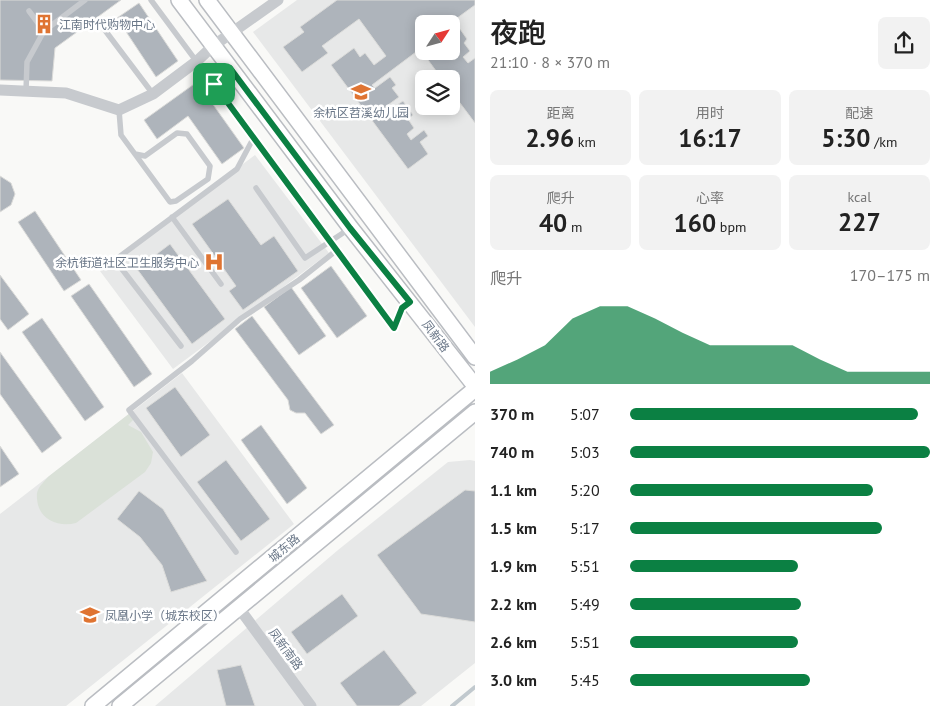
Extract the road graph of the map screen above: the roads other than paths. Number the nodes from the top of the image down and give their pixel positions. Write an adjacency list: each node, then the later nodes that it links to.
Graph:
1 (85, 0): 8 (lane)
2 (151, 0): 11 (lane)
3 (179, 0): 10 (street, 凤新路)
4 (207, 0): 9 (street, 凤新路)
5 (278, 0): 9 (street)
6 (29, 11): 8 (lane)
7 (101, 25): 16 (lane)
8 (44, 31): 15 (lane)
9 (231, 33): 10 (street); 28 (street, 凤新路)
10 (213, 46): 11 (street); 12 (street, 凤新路)
11 (197, 61): 13 (lane); 16 (street)
12 (230, 68): 13 (lane); 22 (street, 凤新路)
13 (214, 84): 18 (lane)
14 (0, 90): 15 (street)
15 (26, 91): 17 (street)
16 (153, 94): 17 (street)
17 (119, 110): 19 (lane)
18 (254, 137): 21 (lane); 23 (lane)
19 (135, 154): 19 (lane)
20 (256, 188): 23 (lane)
21 (172, 217): 25 (lane); 27 (lane)
22 (350, 228): 23 (lane); 26 (street, 凤新路)
23 (330, 240): 24 (lane)
24 (337, 250): 26 (lane); 31 (lane)
25 (221, 284)
26 (410, 302): 29 (street, 凤新路)
27 (181, 346)
28 (475, 357)
29 (475, 388): 33 (street, 城东路)
30 (475, 412): 32 (street, 城东路)
31 (236, 552)
32 (239, 608): 34 (street, 城东路); 35 (street, 凤新南路)
33 (92, 706)
34 (120, 706)
35 (311, 706)

